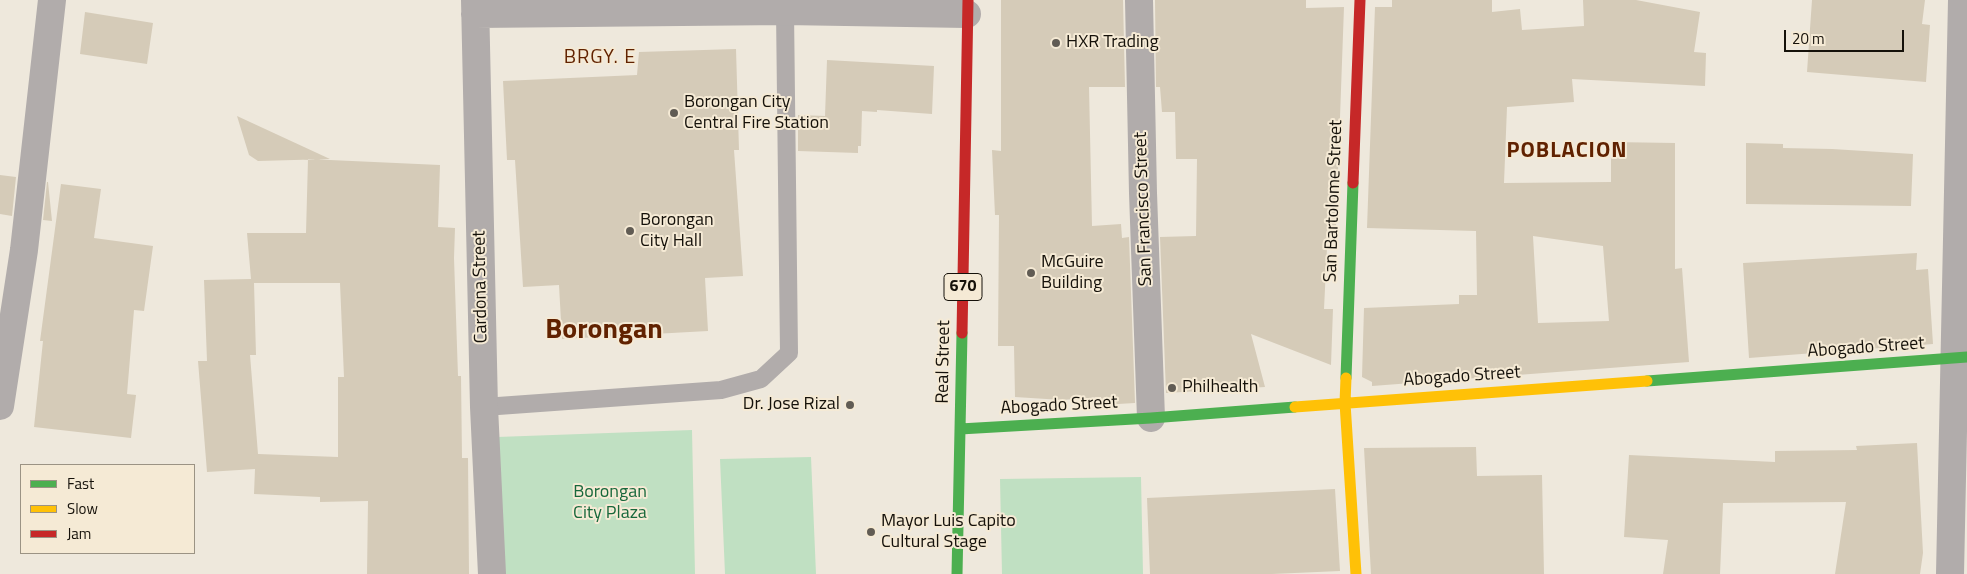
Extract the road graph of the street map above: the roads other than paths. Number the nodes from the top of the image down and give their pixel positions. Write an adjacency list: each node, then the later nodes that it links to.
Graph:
1 (52, 0): 10 (street)
2 (1139, 0): 12 (street, San Francisco Street)
3 (1360, 0): 9 (street, San Bartolome Street)
4 (1962, 0): 8 (street)
5 (784, 6): 6 (street); 7 (street); 11 (lane)
6 (475, 7): 11 (street, Cardona Street)
7 (967, 7): 13 (street, Real Street / 670)
8 (1961, 358): 9 (street, Abogado Street); 17 (street)
9 (1345, 403): 12 (street, Abogado Street); 16 (street, San Bartolome Street)
10 (0, 406)
11 (484, 407): 14 (street, Cardona Street)
12 (1151, 418): 13 (street, Abogado Street)
13 (960, 429): 15 (street, Real Street / 670)
14 (492, 574)
15 (957, 574)
16 (1356, 574)
17 (1950, 574)

